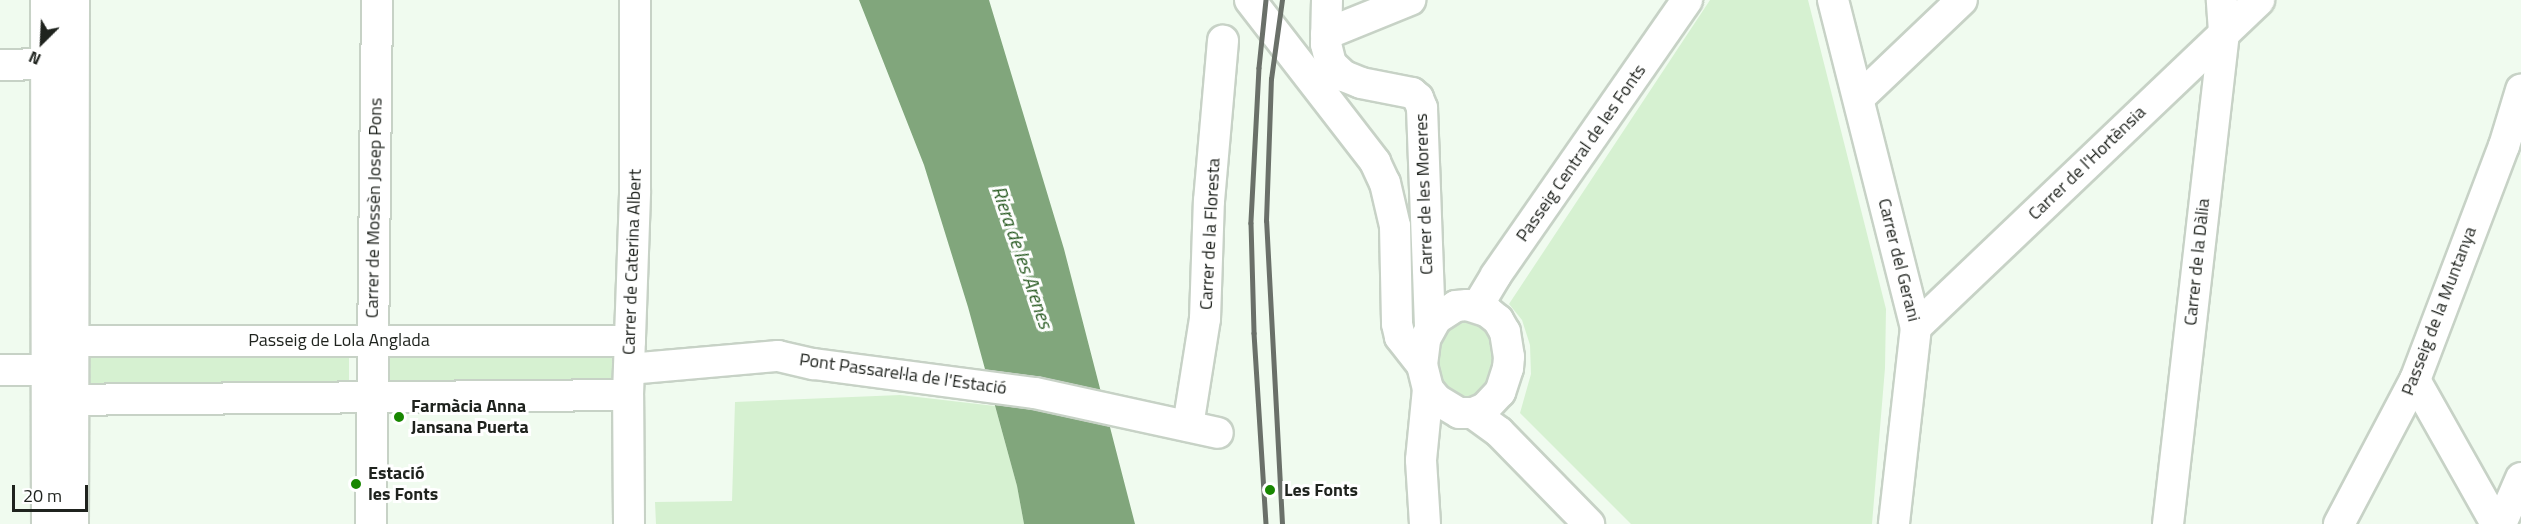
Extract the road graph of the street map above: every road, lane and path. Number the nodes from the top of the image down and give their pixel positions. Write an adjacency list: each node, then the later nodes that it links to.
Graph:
1 (47, 0): 16 (main road)
2 (72, 0): 26 (main road)
3 (377, 0): 23 (street, Carrer de Mossèn Josep Pons)
4 (635, 0): 24 (street, Carrer de Caterina Albert)
5 (1251, 0): 27 (street)
6 (1327, 0): 14 (street, Carrer de les Moreres)
7 (1410, 0): 14 (street)
8 (1687, 0): 20 (street, Passeig Central de les Fonts)
9 (1833, 0): 19 (street, Carrer del Gerani)
10 (1962, 0): 19 (street)
11 (2222, 0): 13 (street, Carrer de la Dàlia)
12 (2259, 0): 13 (street, Carrer de l'Hortènsia)
13 (2224, 32): 21 (street, Carrer de l'Hortènsia); 41 (street, Carrer de la Dàlia)
14 (1326, 34): 22 (street, Carrer de les Moreres)
15 (1222, 42): 31 (street, Carrer de la Floresta)
16 (47, 64): 17 (street); 26 (main road)
17 (0, 65)
18 (2521, 90): 28 (street, Passeig de la Muntanya)
19 (1859, 98): 21 (street, Carrer del Gerani)
20 (1477, 307): 22 (street); 30 (street)
21 (1916, 327): 40 (street, Carrer del Gerani)
22 (1430, 329): 27 (street)
23 (372, 340): 24 (street, Passeig de Lola Anglada); 26 (street, Passeig de Lola Anglada); 29 (street, Carrer de Mossèn Josep Pons)
24 (629, 369): 29 (street); 31 (street, Pont Passarel·la de l'Estació); 37 (street, Carrer de Caterina Albert)
25 (0, 370): 26 (street)
26 (57, 370): 29 (street); 34 (main road); 35 (main road)
27 (1425, 377): 30 (street); 38 (street)
28 (2415, 380): 42 (street, Passeig de la Muntanya); 43 (street)
29 (371, 399): 36 (street, Carrer de Mossèn Josep Pons)
30 (1473, 413): 39 (street)
31 (1181, 425): 32 (street)
32 (1218, 433)
33 (2521, 478): 44 (street)
34 (48, 524)
35 (72, 524)
36 (371, 524)
37 (629, 524)
38 (1425, 524)
39 (1589, 524)
40 (1894, 524)
41 (2168, 524)
42 (2339, 524)
43 (2496, 524)
44 (2501, 524)

